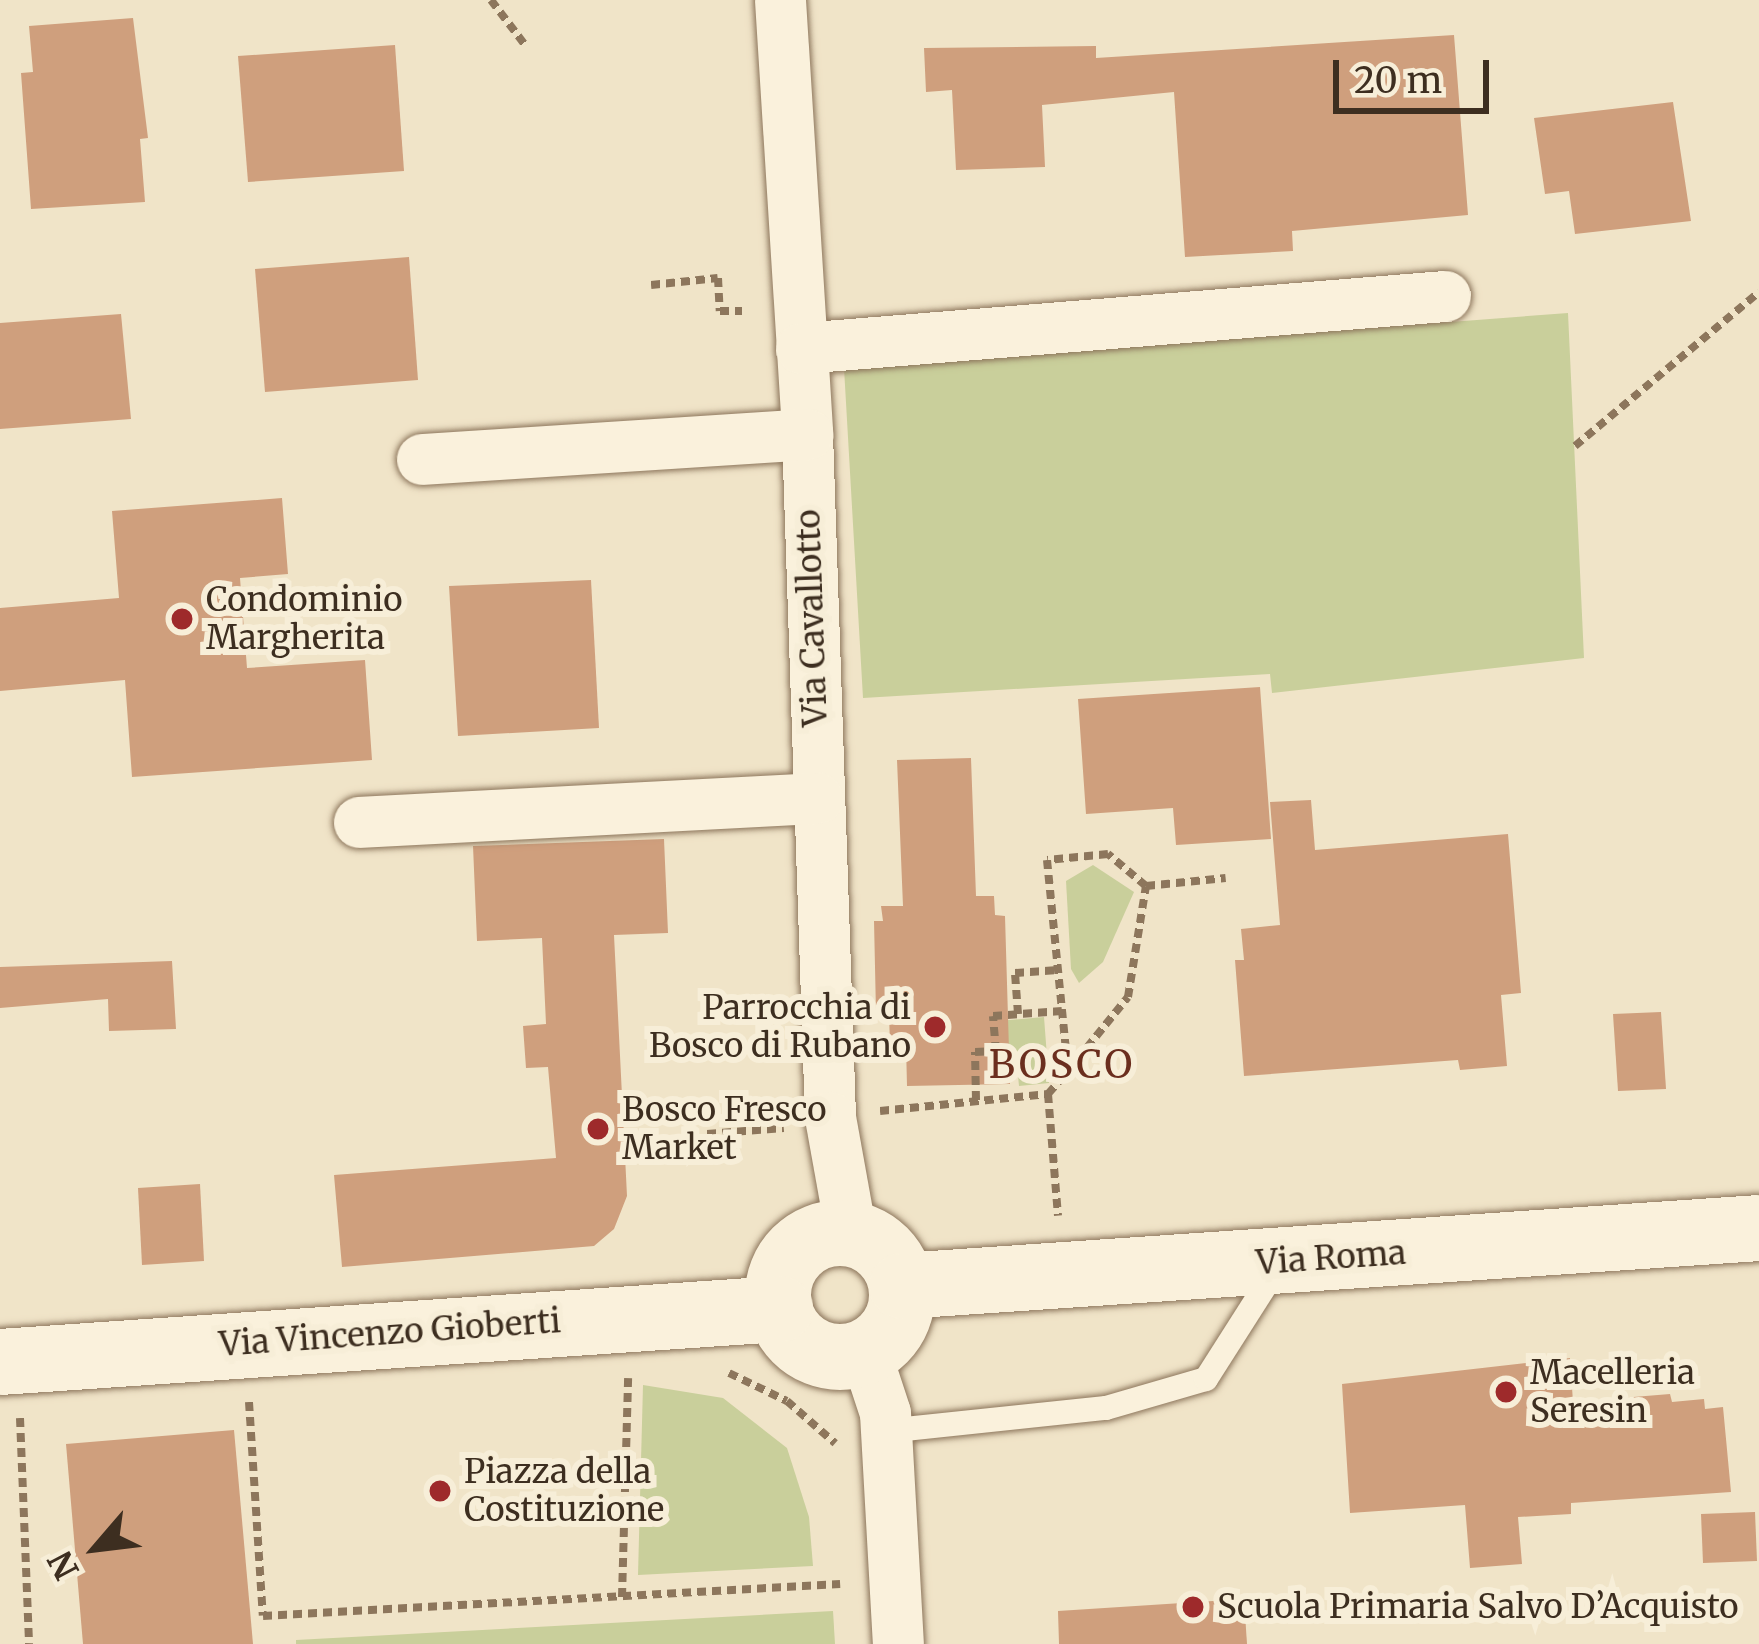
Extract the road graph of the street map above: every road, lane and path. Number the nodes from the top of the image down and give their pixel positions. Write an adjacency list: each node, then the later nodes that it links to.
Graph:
1 (491, 0): 3 (path)
2 (780, 0): 8 (street, Via Cavallotto)
3 (525, 45)
4 (651, 284): 7 (path)
5 (1759, 292): 10 (path)
6 (1445, 296): 8 (street)
7 (742, 310)
8 (800, 349): 9 (street, Via Cavallotto)
9 (807, 434): 11 (street); 12 (street, Via Cavallotto)
10 (1575, 446)
11 (422, 459)
12 (817, 797): 13 (street); 26 (street, Via Cavallotto)
13 (359, 822)
14 (1226, 878): 15 (path)
15 (1146, 886): 16 (path); 19 (path)
16 (1058, 970): 17 (path); 18 (path)
17 (1062, 1011): 18 (path); 19 (path)
18 (1018, 1014): 21 (path)
19 (1068, 1070): 20 (path)
20 (1048, 1094): 21 (path); 27 (path)
21 (976, 1100): 22 (path)
22 (867, 1115)
23 (791, 1127): 24 (path)
24 (707, 1134)
25 (1759, 1228): 28 (street, Via Roma)
26 (850, 1234): 29 (street); 30 (street)
27 (1059, 1235)
28 (1280, 1262): 29 (street, Via Roma); 36 (lane)
29 (902, 1286): 31 (street)
30 (780, 1309): 31 (street); 34 (street, Via Vincenzo Gioberti)
31 (866, 1352): 36 (street)
32 (712, 1364): 36 (path)
33 (629, 1365): 38 (path)
34 (10, 1385): 39 (path)
35 (248, 1389): 38 (path)
36 (865, 1442): 40 (street)
37 (840, 1584): 38 (path)
38 (622, 1598)
39 (29, 1644)
40 (898, 1644)

